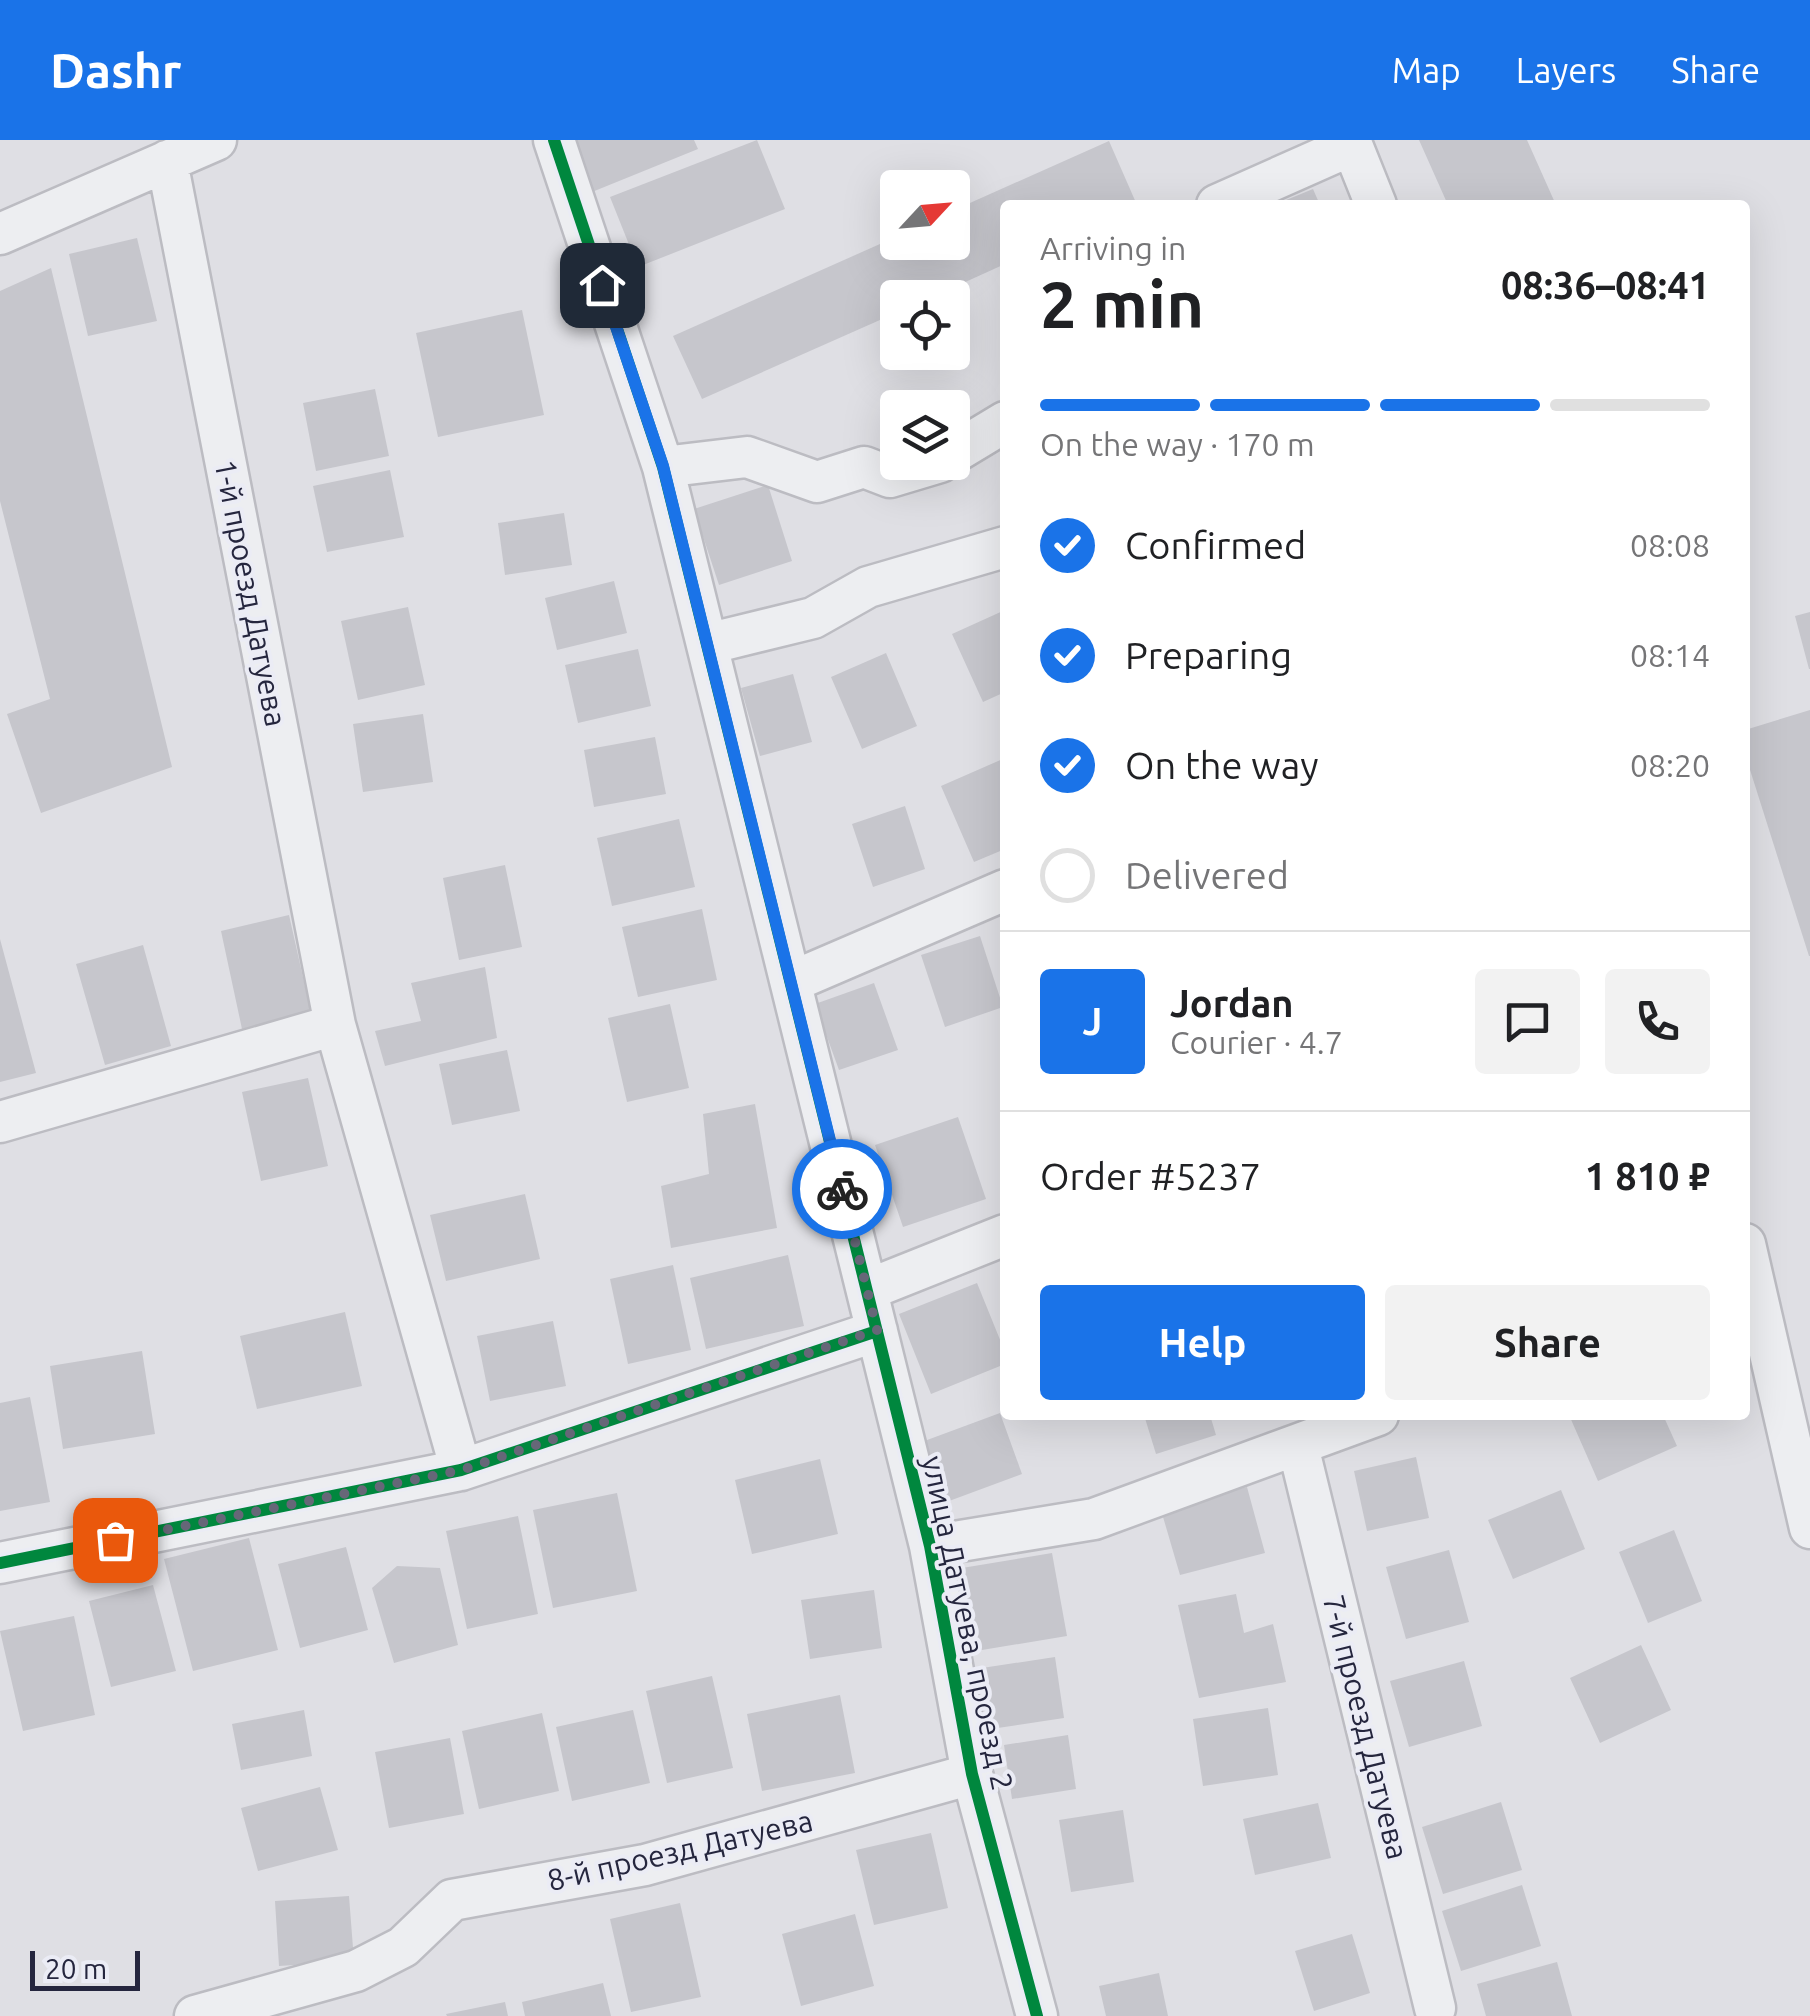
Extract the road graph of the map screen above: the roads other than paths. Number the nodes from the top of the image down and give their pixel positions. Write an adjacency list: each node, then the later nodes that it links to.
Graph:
1 (216, 140): 4 (street)
2 (554, 140): 10 (street, улица Датуева, проезд 2)
3 (1351, 142): 5 (street); 6 (street)
4 (167, 161): 7 (street); 16 (street, 1-й проезд Датуева)
5 (1228, 200)
6 (1374, 200)
7 (0, 234)
8 (1000, 425): 9 (street)
9 (970, 443)
10 (663, 466): 11 (street); 13 (street, улица Датуева, проезд 2)
11 (880, 474)
12 (1000, 548): 13 (street)
13 (707, 644): 15 (street, улица Датуева, проезд 2)
14 (1000, 892): 15 (street)
15 (791, 982): 20 (street, улица Датуева, проезд 2)
16 (335, 1025): 17 (street); 25 (street, 1-й проезд Датуева)
17 (0, 1122)
18 (1000, 1237): 20 (street)
19 (1750, 1261): 22 (street)
20 (867, 1290): 21 (street, улица Датуева, проезд 2)
21 (877, 1330): 25 (street); 27 (street, улица Датуева, проезд 2)
22 (1798, 1419): 26 (street)
23 (1365, 1420): 24 (street)
24 (1298, 1446): 27 (street); 30 (street, 7-й проезд Датуева)
25 (462, 1470): 28 (street)
26 (1810, 1528)
27 (930, 1546): 29 (street, улица Датуева, проезд 2)
28 (0, 1563)
29 (972, 1774): 31 (street, 8-й проезд Датуева); 32 (street, улица Датуева, проезд 2)
30 (1435, 2008)
31 (196, 2016)
32 (1036, 2016)

